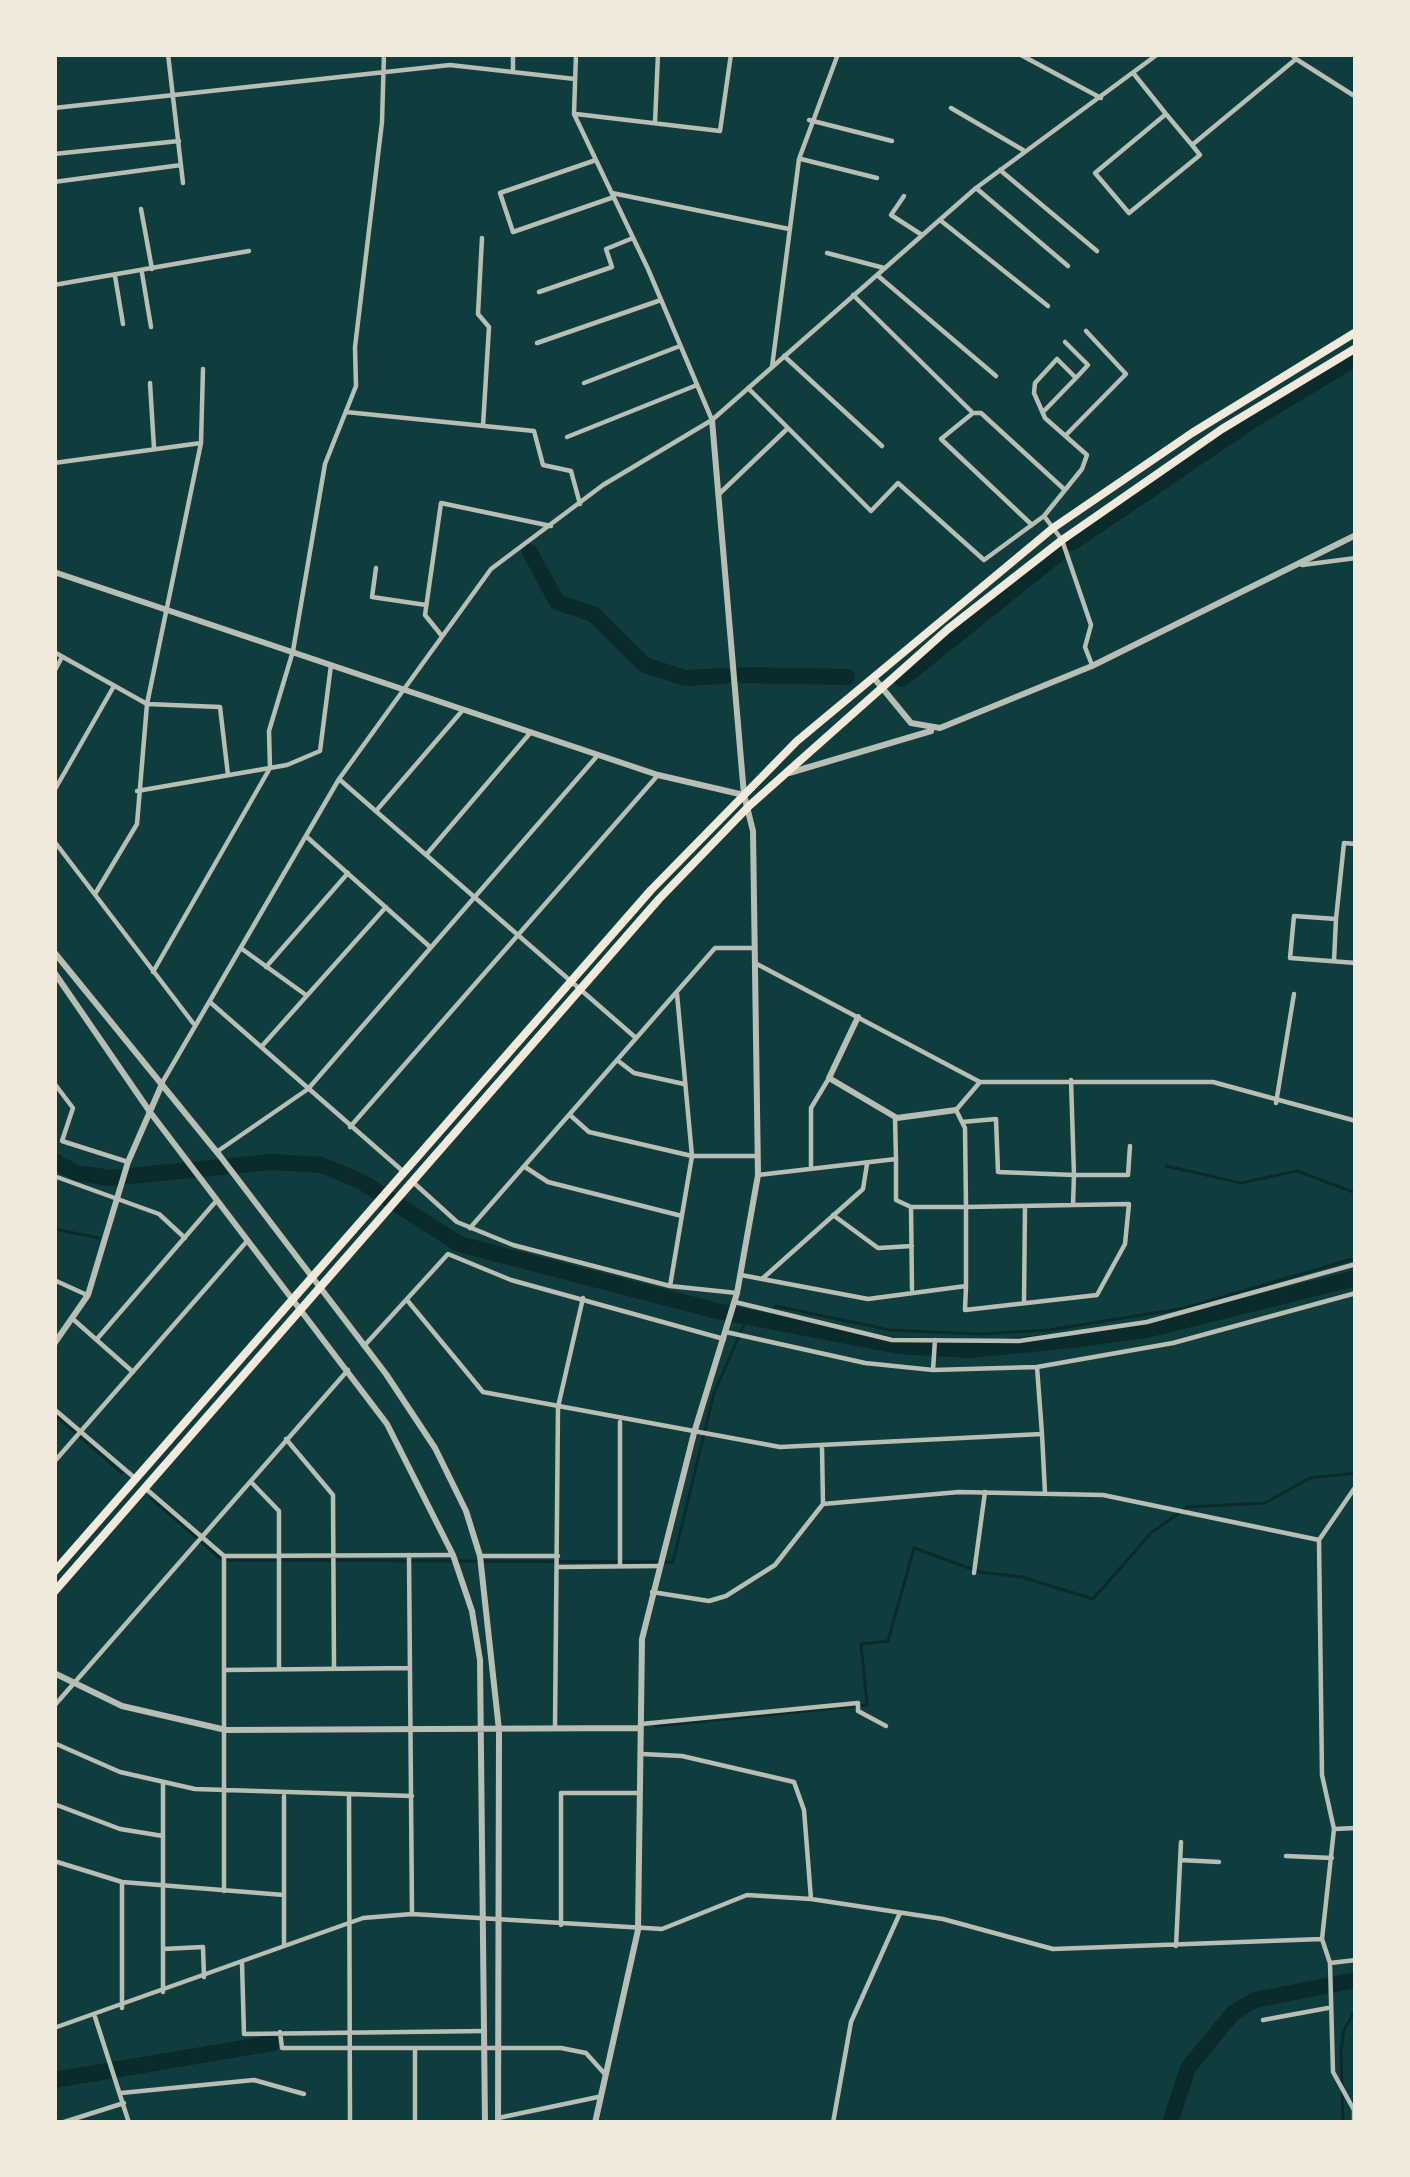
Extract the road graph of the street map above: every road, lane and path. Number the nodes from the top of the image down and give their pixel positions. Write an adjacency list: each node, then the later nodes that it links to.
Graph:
1 (168, 54): 17 (street)
2 (384, 54): 13 (street)
3 (450, 54): 12 (street)
4 (513, 54): 14 (street)
5 (576, 54): 16 (street)
6 (658, 54): 25 (street)
7 (731, 54): 25 (street)
8 (838, 54): 24 (street)
9 (1019, 54): 19 (street)
10 (1159, 54): 15 (street)
11 (1293, 57): 18 (street); 28 (street)
12 (450, 65): 13 (street); 14 (street)
13 (383, 71): 17 (street); 79 (street)
14 (513, 72): 16 (street)
15 (1134, 74): 19 (street); 23 (street)
16 (575, 79): 22 (street)
17 (174, 95): 20 (street); 26 (street)
18 (1356, 97)
19 (1101, 98): 29 (street)
20 (54, 108)
21 (951, 108): 29 (street)
22 (574, 114): 25 (street); 32 (street)
23 (1166, 114): 28 (street); 28 (street)
24 (809, 120): 27 (street); 31 (street)
25 (655, 123)
26 (178, 140): 30 (street); 33 (street)
27 (892, 141)
28 (1192, 146)
29 (1026, 152): 34 (street)
30 (54, 154)
31 (799, 159): 35 (street); 43 (street)
32 (596, 160): 39 (street); 39 (street)
33 (181, 165): 36 (street); 37 (street)
34 (1000, 170): 38 (street); 48 (street)
35 (878, 178)
36 (54, 182)
37 (183, 183)
38 (976, 188): 42 (street); 50 (street)
39 (613, 195): 43 (street); 46 (street)
40 (904, 196): 44 (street)
41 (141, 209): 52 (street)
42 (939, 220): 44 (street); 60 (street)
43 (790, 230): 70 (street)
44 (922, 235): 51 (street)
45 (482, 238): 82 (street)
46 (633, 238): 57 (street); 59 (street)
47 (249, 251): 52 (street)
48 (1097, 251)
49 (827, 253): 51 (street)
50 (1068, 266)
51 (884, 268): 54 (street)
52 (152, 269): 53 (street)
53 (142, 271): 55 (street); 62 (street)
54 (877, 274): 58 (street); 72 (street)
55 (115, 275): 56 (street); 61 (street)
56 (54, 285)
57 (539, 292)
58 (853, 296): 69 (street); 80 (street)
59 (661, 300): 66 (street); 67 (street)
60 (1048, 306)
61 (123, 324)
62 (151, 327)
63 (1087, 331): 84 (street)
64 (1356, 332): 96 (main road)
65 (1065, 342): 73 (street)
66 (537, 344)
67 (680, 346): 75 (street); 76 (street)
68 (1356, 348): 98 (main road)
69 (784, 356): 70 (street); 87 (street)
70 (772, 367): 77 (street)
71 (202, 369): 86 (street)
72 (995, 376)
73 (1076, 378): 78 (street); 78 (street)
74 (150, 383): 88 (street)
75 (584, 383)
76 (697, 385): 81 (street); 85 (street)
77 (748, 388): 81 (street); 83 (street)
78 (1044, 411): 84 (street)
79 (346, 412): 82 (street); 106 (street)
80 (973, 413): 90 (street); 94 (street)
81 (712, 420): 91 (street); 92 (street)
82 (483, 426): 92 (street)
83 (787, 429): 91 (street); 94 (street)
84 (1065, 436): 90 (street)
85 (567, 437)
86 (201, 443): 88 (street); 104 (street)
87 (882, 446)
88 (154, 448): 89 (street)
89 (54, 463)
90 (1065, 490): 93 (street)
91 (718, 495): 128 (street)
92 (580, 504): 95 (street)
93 (1044, 516): 94 (street); 96 (street)
94 (1032, 525)
95 (554, 526): 103 (street); 105 (street)
96 (1053, 528): 98 (street); 112 (main road)
97 (1356, 535): 100 (street)
98 (1062, 540): 110 (street); 114 (main road)
99 (1356, 558): 100 (street)
100 (1301, 565): 110 (street)
101 (376, 568): 103 (street)
102 (54, 572): 104 (street)
103 (427, 605): 105 (street)
104 (167, 609): 106 (street); 116 (street)
105 (442, 636): 115 (street)
106 (293, 651): 109 (street); 121 (street)
107 (54, 652): 108 (street)
108 (62, 657): 111 (street); 113 (street)
109 (331, 664): 115 (street); 121 (street)
110 (1092, 666): 118 (street)
111 (54, 672)
112 (871, 676): 114 (street); 128 (main road)
113 (114, 686): 116 (street); 126 (street)
114 (880, 686): 118 (street); 123 (main road)
115 (404, 689): 117 (street); 125 (street)
116 (147, 704): 124 (street); 127 (street)
117 (464, 709): 119 (street); 130 (street)
118 (940, 728): 123 (street)
119 (531, 732): 120 (street); 134 (street)
120 (598, 754): 122 (street); 137 (street)
121 (271, 768): 124 (street); 150 (street)
122 (658, 775): 128 (street); 140 (street)
123 (784, 775): 129 (main road)
124 (228, 776): 127 (street)
125 (339, 779): 130 (street); 131 (street)
126 (54, 791)
127 (137, 791): 136 (street)
128 (744, 795): 129 (street); 151 (main road)
129 (749, 806): 142 (street); 152 (main road)
130 (376, 811): 134 (street)
131 (308, 838): 135 (street); 143 (street)
132 (54, 841): 136 (street)
133 (1356, 844): 139 (street)
134 (426, 854): 137 (street)
135 (348, 873): 138 (street); 148 (street)
136 (94, 894): 150 (street)
137 (472, 895): 140 (street); 141 (street)
138 (386, 907): 141 (street); 155 (street)
139 (1336, 919): 145 (street); 145 (street)
140 (518, 934): 151 (street); 176 (street)
141 (429, 946): 168 (street)
142 (754, 948): 146 (street); 153 (street)
143 (242, 949): 148 (street); 156 (street)
144 (54, 952): 166 (street)
145 (1334, 961): 147 (street)
146 (754, 962): 157 (street); 181 (street)
147 (1356, 963)
148 (266, 967): 155 (street)
149 (54, 972): 171 (street)
150 (153, 972): 158 (street)
151 (570, 981): 152 (street); 187 (main road)
152 (581, 990): 159 (street); 191 (main road)
153 (676, 992): 159 (street); 167 (street)
154 (1294, 994): 169 (street)
155 (308, 996): 160 (street)
156 (209, 1002): 158 (street); 160 (street)
157 (858, 1017): 162 (street); 164 (street)
158 (194, 1024): 166 (street)
159 (636, 1038): 161 (street)
160 (261, 1047): 168 (street)
161 (617, 1060): 167 (street); 172 (street)
162 (829, 1078): 173 (street); 186 (street)
163 (1071, 1079): 164 (street); 169 (street); 189 (street)
164 (980, 1082): 170 (street)
165 (54, 1083): 177 (street)
166 (162, 1083): 171 (street); 179 (street)
167 (685, 1084): 180 (street)
168 (308, 1089): 176 (street); 179 (street)
169 (1276, 1103): 174 (street)
170 (956, 1110): 173 (street); 175 (street)
171 (149, 1112): 184 (street); 193 (street)
172 (570, 1115): 180 (street); 185 (street)
173 (895, 1116): 182 (street)
174 (1356, 1121)
175 (962, 1122): 189 (street); 197 (street)
176 (350, 1127): 187 (street)
177 (58, 1140): 184 (street)
178 (1130, 1146): 189 (street)
179 (219, 1154): 206 (street)
180 (692, 1156): 181 (street); 199 (street)
181 (758, 1156): 188 (street)
182 (896, 1159): 183 (street); 196 (street)
183 (867, 1162): 186 (street); 198 (street)
184 (128, 1164): 192 (street)
185 (525, 1166): 199 (street); 200 (street)
186 (811, 1169): 188 (street)
187 (404, 1173): 206 (main road)
188 (758, 1175): 205 (street)
189 (1074, 1175): 194 (street)
190 (54, 1176): 192 (street)
191 (413, 1182): 200 (street); 211 (main road)
192 (117, 1195): 201 (street); 214 (street)
193 (217, 1200): 201 (street); 202 (street)
194 (1073, 1205): 195 (street); 219 (street)
195 (1024, 1206): 197 (street); 219 (street)
196 (911, 1207): 197 (street); 203 (street)
197 (966, 1207): 210 (street)
198 (833, 1215): 203 (street); 207 (street)
199 (682, 1216): 209 (street)
200 (470, 1228): 209 (street)
201 (185, 1238): 223 (street)
202 (248, 1240): 215 (street); 230 (street)
203 (912, 1246): 212 (street)
204 (1356, 1264): 224 (street)
205 (741, 1275): 207 (street); 218 (street)
206 (311, 1278): 211 (street); 215 (main road)
207 (762, 1279): 212 (street)
208 (54, 1280): 214 (street)
209 (670, 1286): 218 (street)
210 (966, 1286): 212 (street); 219 (street)
211 (320, 1289): 220 (main road); 226 (street)
212 (913, 1289)
213 (1356, 1293): 227 (street)
214 (88, 1295): 221 (street)
215 (292, 1298): 220 (street); 240 (main road)
216 (583, 1298): 217 (street); 222 (street); 231 (street)
217 (407, 1300): 226 (street); 231 (street)
218 (735, 1300): 222 (street); 224 (street)
219 (1024, 1304)
220 (302, 1310): 228 (street); 243 (main road)
221 (74, 1320): 223 (street); 225 (street)
222 (726, 1334): 229 (street); 235 (street)
223 (97, 1339): 230 (street)
224 (935, 1340): 229 (street)
225 (54, 1345)
226 (364, 1346): 254 (street)
227 (1037, 1367): 229 (street); 236 (street)
228 (348, 1370): 237 (street); 250 (street)
229 (933, 1370)
230 (133, 1372): 234 (street)
231 (558, 1407): 233 (street); 255 (street)
232 (54, 1408): 234 (street)
233 (620, 1420): 235 (street); 256 (street)
234 (81, 1432): 239 (street); 240 (street)
235 (694, 1432): 238 (street); 257 (street)
236 (1042, 1434): 238 (street); 245 (street)
237 (286, 1439): 241 (street); 253 (street)
238 (822, 1447): 246 (street)
239 (54, 1462)
240 (136, 1480): 259 (main road)
241 (250, 1481): 247 (street); 252 (street)
242 (1356, 1486): 248 (street)
243 (145, 1488): 247 (street); 261 (main road)
244 (985, 1492): 245 (street); 246 (street); 260 (street)
245 (1045, 1493): 248 (street)
246 (824, 1504): 262 (street)
247 (202, 1537): 251 (street); 268 (street)
248 (1319, 1540): 287 (street)
249 (410, 1555): 250 (street); 253 (street); 264 (street)
250 (453, 1555): 273 (street)
251 (224, 1556): 252 (street); 266 (street)
252 (278, 1556): 253 (street); 265 (street)
253 (333, 1556): 263 (street)
254 (480, 1556): 255 (street); 274 (street)
255 (558, 1556): 258 (street)
256 (620, 1566): 257 (street); 258 (street)
257 (659, 1566): 262 (street)
258 (558, 1567): 275 (street)
259 (54, 1572)
260 (974, 1574)
261 (54, 1592)
262 (652, 1592): 270 (street)
263 (334, 1668): 264 (street); 265 (street)
264 (410, 1668): 276 (street)
265 (279, 1669): 266 (street)
266 (226, 1670): 272 (street)
267 (54, 1672): 268 (street)
268 (74, 1684): 269 (street); 272 (street)
269 (54, 1706)
270 (641, 1726): 271 (street); 275 (street); 278 (street)
271 (886, 1726)
272 (226, 1730): 276 (street); 281 (street)
273 (484, 1730): 274 (street); 276 (street); 302 (street)
274 (499, 1730): 275 (street); 303 (street)
275 (555, 1730)
276 (411, 1731): 284 (street)
277 (54, 1743): 279 (street)
278 (641, 1754): 280 (street); 299 (street)
279 (163, 1783): 281 (street); 288 (street)
280 (642, 1792): 305 (street); 306 (street)
281 (226, 1793): 282 (street); 297 (street)
282 (284, 1796): 283 (street); 298 (street)
283 (349, 1796): 284 (street); 304 (street)
284 (412, 1796): 301 (street)
285 (54, 1804): 288 (street)
286 (1356, 1828): 287 (street)
287 (1334, 1829): 291 (street)
288 (163, 1836): 296 (street)
289 (1181, 1842): 292 (street)
290 (1286, 1856): 291 (street)
291 (1332, 1858): 307 (street)
292 (1180, 1859): 294 (street); 308 (street)
293 (54, 1861): 295 (street)
294 (1219, 1862)
295 (122, 1882): 296 (street); 317 (street)
296 (162, 1887): 297 (street); 310 (street)
297 (224, 1892): 298 (street)
298 (284, 1895): 309 (street)
299 (811, 1899): 300 (street); 306 (street)
300 (901, 1910): 308 (street); 340 (street)
301 (412, 1914): 302 (street); 304 (street)
302 (485, 1918): 303 (street); 322 (street)
303 (498, 1919): 305 (street); 327 (street)
304 (350, 1922): 309 (street); 321 (street)
305 (561, 1925): 306 (street)
306 (638, 1930): 328 (street)
307 (1322, 1939): 308 (street); 313 (street)
308 (1176, 1946)
309 (284, 1947): 312 (street)
310 (163, 1949): 314 (street); 315 (street)
311 (1356, 1960): 313 (street)
312 (242, 1963): 314 (street); 323 (street)
313 (1330, 1967): 316 (street)
314 (204, 1977): 315 (street)
315 (163, 1992): 317 (street)
316 (1330, 2005): 319 (street); 341 (street)
317 (122, 2008): 318 (street)
318 (95, 2017): 320 (street); 329 (street)
319 (1263, 2020)
320 (54, 2028)
321 (350, 2031): 322 (street); 323 (street); 324 (street)
322 (485, 2031): 326 (street)
323 (280, 2032): 324 (street)
324 (350, 2047): 325 (street); 336 (street)
325 (415, 2048): 326 (street); 337 (street)
326 (485, 2049): 327 (street); 338 (street)
327 (498, 2049): 328 (street); 333 (street)
328 (605, 2069): 331 (street)
329 (121, 2093): 330 (street); 332 (street)
330 (304, 2093)
331 (600, 2097): 333 (street); 339 (street)
332 (124, 2103): 334 (street); 335 (street)
333 (498, 2121)
334 (61, 2123)
335 (129, 2123)
336 (350, 2123)
337 (416, 2123)
338 (485, 2123)
339 (595, 2123)
340 (833, 2123)
341 (1354, 2123)

